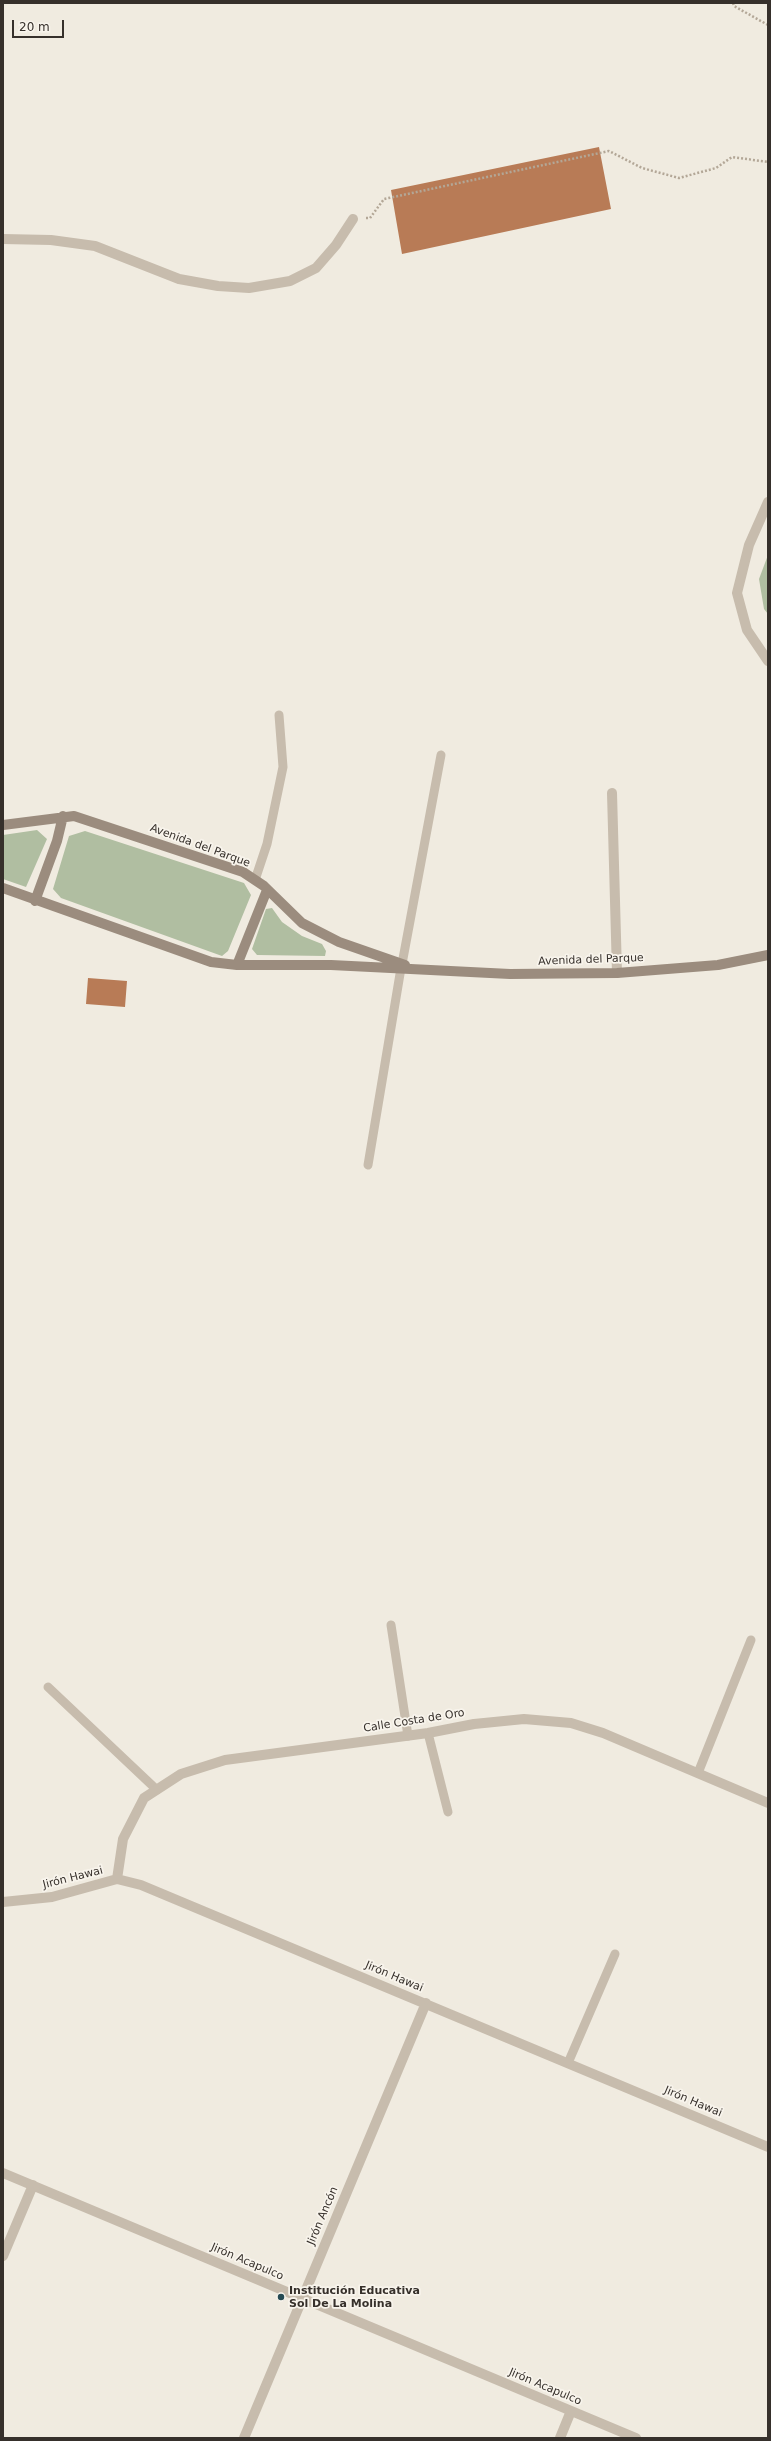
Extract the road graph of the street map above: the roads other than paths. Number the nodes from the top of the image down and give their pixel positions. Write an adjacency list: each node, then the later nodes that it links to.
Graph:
1 (353, 219): 2 (street)
2 (3, 239)
3 (768, 502): 4 (street)
4 (768, 662)
5 (279, 715): 10 (lane)
6 (441, 755): 16 (lane)
7 (612, 793): 17 (street)
8 (63, 816): 9 (street, Avenida del Parque); 10 (street, Avenida del Parque); 13 (street)
9 (3, 825)
10 (255, 880): 12 (street, Avenida del Parque)
11 (3, 888): 13 (street, Avenida del Parque)
12 (267, 890): 15 (street); 16 (street, Avenida del Parque)
13 (35, 901): 15 (street, Avenida del Parque)
14 (768, 955): 17 (street, Avenida del Parque)
15 (237, 965): 16 (street, Avenida del Parque)
16 (402, 966): 17 (street, Avenida del Parque); 18 (lane)
17 (616, 973)
18 (368, 1164)
19 (392, 1625): 23 (lane)
20 (751, 1640): 24 (lane)
21 (48, 1687): 25 (lane)
22 (428, 1733): 23 (street, Calle Costa de Oro); 24 (street, Calle Costa de Oro); 27 (lane)
23 (408, 1736): 25 (street, Calle Costa de Oro)
24 (698, 1774): 26 (street, Calle Costa de Oro)
25 (157, 1790): 28 (street, Calle Costa de Oro)
26 (768, 1803)
27 (448, 1812)
28 (117, 1878): 29 (street, Jirón Hawai); 31 (street, Jirón Hawai)
29 (3, 1902)
30 (615, 1954): 32 (lane)
31 (426, 2003): 32 (street, Jirón Hawai); 37 (street, Jirón Ancón)
32 (568, 2064): 33 (street, Jirón Hawai)
33 (768, 2147)
34 (3, 2173): 35 (street, Jirón Acapulco)
35 (33, 2185): 36 (street); 37 (street, Jirón Acapulco)
36 (3, 2256)
37 (302, 2298): 38 (street, Jirón Acapulco); 39 (street, Jirón Ancón)
38 (571, 2411): 40 (street); 41 (street, Jirón Acapulco)
39 (244, 2438)
40 (560, 2438)
41 (636, 2438)

